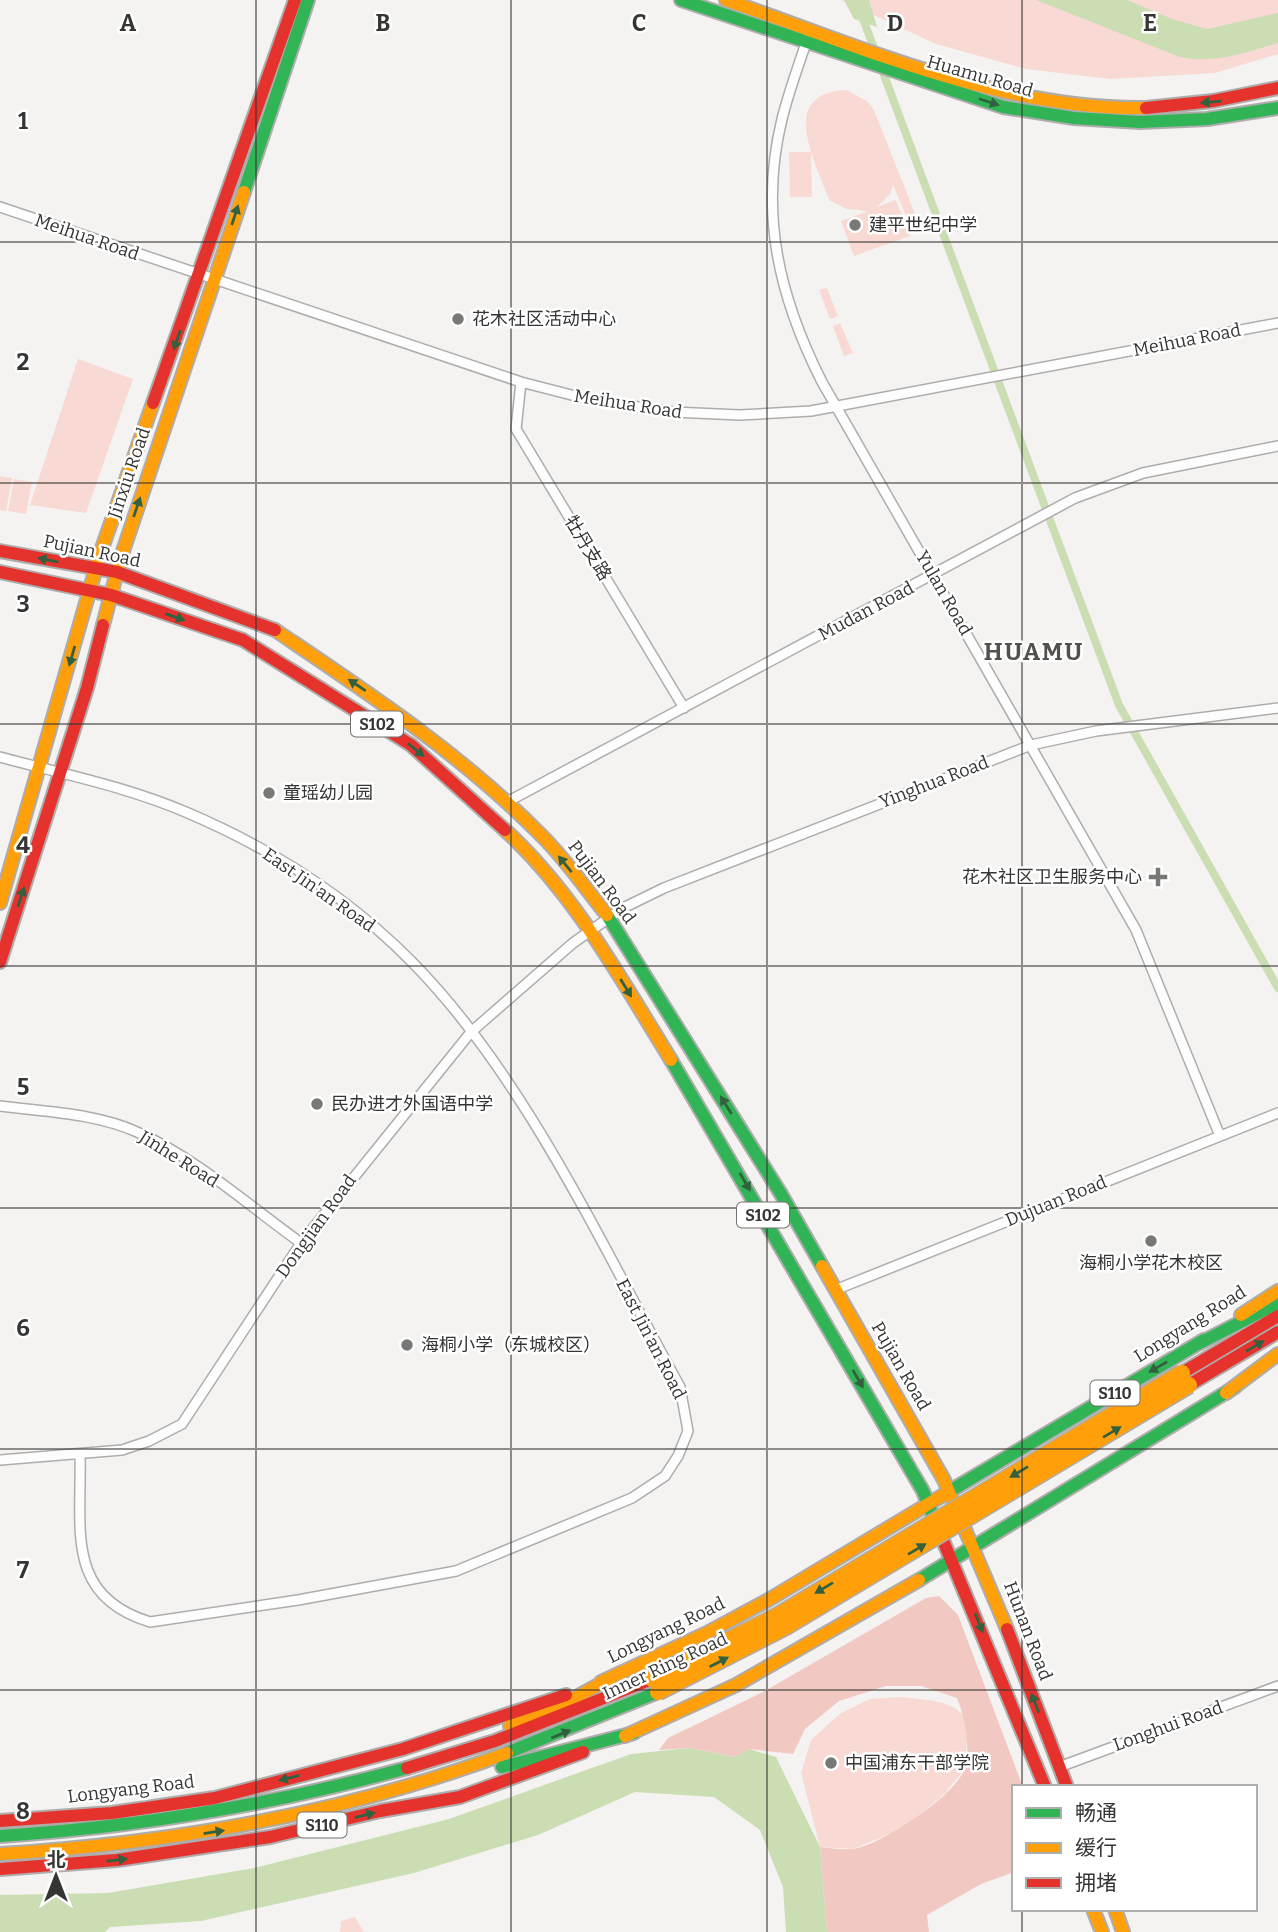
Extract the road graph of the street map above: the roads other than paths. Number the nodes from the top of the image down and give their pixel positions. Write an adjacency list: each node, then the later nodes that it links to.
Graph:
1 (295, 0): 10 (main road, Jinxiu Road)
2 (308, 0): 10 (main road, Jinxiu Road, one-way to 2)
3 (681, 0): 5 (main road, Huamu Road)
4 (726, 0): 5 (main road, Huamu Road)
5 (809, 34): 6 (main road, Huamu Road); 6 (main road, Huamu Road); 13 (street, Yulan Road)
6 (899, 66): 7 (main road, Huamu Road, one-way to 6); 8 (main road, Huamu Road, one-way to 8)
7 (1278, 88)
8 (1278, 108)
9 (0, 207): 10 (street, Meihua Road)
10 (207, 278): 12 (street, Meihua Road); 16 (main road, Jinxiu Road, one-way to 16); 18 (main road, Jinxiu Road, one-way to 10)
11 (1278, 323): 13 (street, Meihua Road)
12 (521, 382): 13 (street, Meihua Road); 22 (street, 牡丹支路)
13 (837, 408): 19 (street, Yulan Road)
14 (1278, 446): 19 (street, Mudan Road)
15 (0, 551): 16 (main road, Pujian Road / S102, one-way to 15)
16 (96, 570): 18 (main road, Pujian Road / S102); 20 (main road, Jinxiu Road)
17 (0, 572): 20 (main road, S102)
18 (117, 572): 21 (main road, Jinxiu Road); 28 (main road, Pujian Road / S102, one-way to 18)
19 (934, 575): 22 (street, Mudan Road); 24 (street, Yulan Road)
20 (90, 590): 21 (main road, S102); 26 (main road, Jinxiu Road, one-way to 26)
21 (111, 595): 27 (main road, Jinxiu Road); 31 (main road, S102, one-way to 31)
22 (684, 708): 28 (street, Mudan Road)
23 (1278, 708): 24 (street, Yinghua Road)
24 (1031, 745): 30 (street, Yinghua Road); 36 (street, Yulan Road)
25 (0, 758): 26 (street, East Jin'an Road)
26 (39, 768): 27 (street, East Jin'an Road); 29 (main road, Jinxiu Road)
27 (62, 773): 32 (main road, Jinxiu Road, one-way to 27); 33 (street, East Jin'an Road)
28 (507, 802): 30 (main road, Pujian Road / S102, one-way to 28)
29 (0, 903)
30 (608, 917): 31 (street, Dongjian Road); 38 (main road, Pujian Road / S102, one-way to 30)
31 (590, 930): 33 (street, Dongjian Road); 51 (main road, S102, one-way to 51)
32 (0, 962)
33 (471, 1032): 37 (street, Dongjian Road); 48 (street, East Jin'an Road)
34 (0, 1106): 37 (street, Jinhe Road)
35 (1278, 1113): 36 (street, Dujuan Road)
36 (1220, 1136): 38 (street, Dujuan Road)
37 (301, 1243): 48 (street, Dongjian Road)
38 (835, 1290): 50 (main road, Pujian Road / S102)
39 (1278, 1291): 43 (main road, Longyang Road / S110)
40 (1278, 1303): 43 (main road)
41 (1278, 1315): 46 (main road, Inner Ring Road)
42 (1278, 1332): 46 (main road, Inner Ring Road, one-way to 42)
43 (1196, 1345): 50 (main road, Longyang Road / S110, one-way to 50)
44 (1278, 1354): 47 (main road)
45 (1278, 1361): 47 (main road, S110)
46 (1186, 1379): 55 (main road, Inner Ring Road, bridge)
47 (1226, 1393): 52 (main road, S110)
48 (80, 1455): 49 (street, Dongjian Road)
49 (0, 1460)
50 (949, 1490): 51 (main road, Longyang Road / S110); 52 (main road, Hunan Road / S102)
51 (929, 1504): 53 (main road, S102); 54 (main road, Longyang Road / S110)
52 (973, 1546): 53 (main road, S110); 58 (main road, Hunan Road / S102, one-way to 52)
53 (953, 1560): 57 (main road, S110); 59 (main road, S102, one-way to 59)
54 (611, 1678): 62 (main road); 64 (main road, Longyang Road / S110, one-way to 64)
55 (655, 1686): 61 (main road, Inner Ring Road, one-way to 55); 62 (main road, Inner Ring Road)
56 (1278, 1686): 58 (street, Longhui Road)
57 (634, 1733): 61 (main road); 68 (main road, S110, one-way to 57)
58 (1059, 1767): 60 (main road, Hunan Road / S102)
59 (1044, 1785)
60 (1066, 1785)
61 (404, 1788): 67 (main road, Inner Ring Road, one-way to 61)
62 (264, 1804): 66 (main road, Inner Ring Road)
63 (0, 1812): 64 (main road)
64 (90, 1815): 65 (main road, Longyang Road / S110)
65 (0, 1821)
66 (0, 1836)
67 (0, 1854)
68 (0, 1869)
69 (1094, 1911): 71 (main road)
70 (1116, 1911): 72 (main road)
71 (1102, 1932)
72 (1124, 1932)

